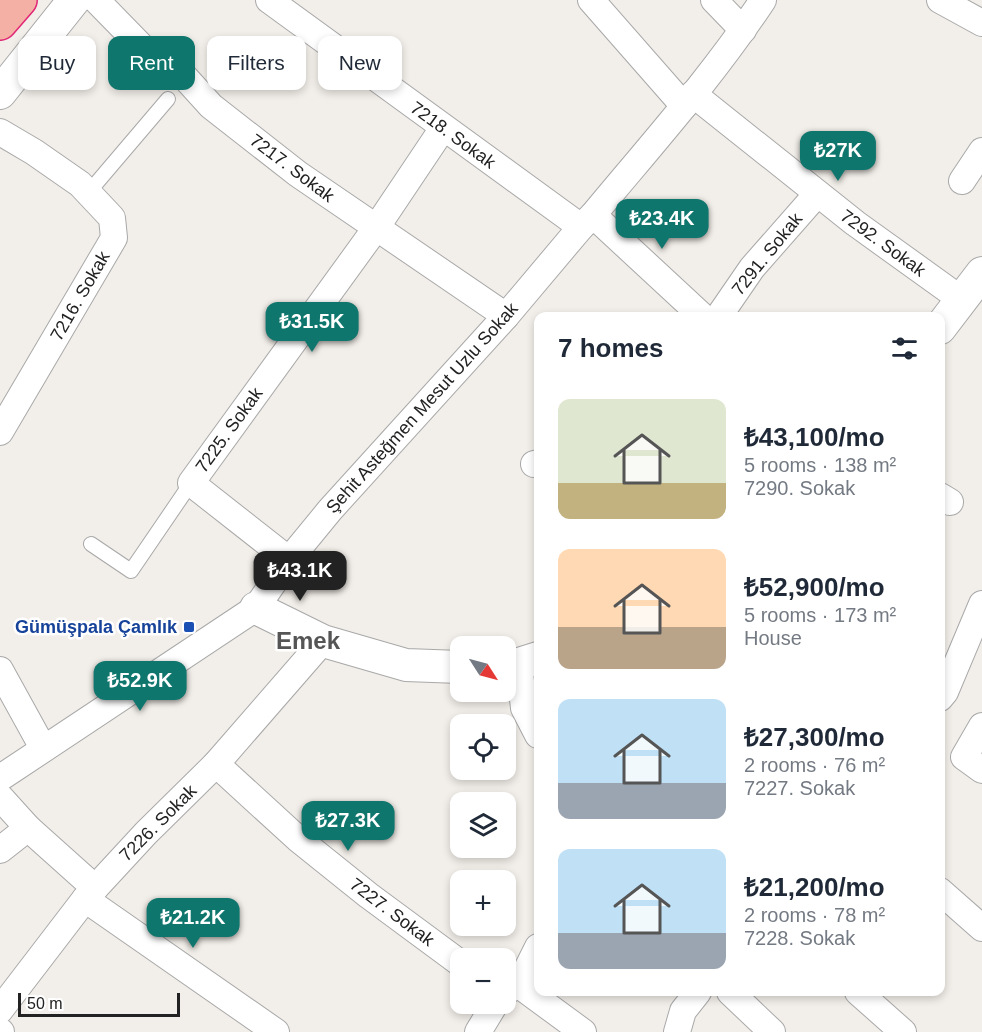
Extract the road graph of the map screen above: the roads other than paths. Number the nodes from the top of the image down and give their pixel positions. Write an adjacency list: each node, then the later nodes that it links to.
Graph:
1 (20, 0): 9 (highway)
2 (74, 0): 12 (street)
3 (96, 0): 22 (street, 7217. Sokak)
4 (269, 0): 15 (street, 7218. Sokak)
5 (591, 0): 14 (street, 7292. Sokak)
6 (714, 0): 11 (street)
7 (763, 0): 11 (street, Şehit Asteğmen Mesut Uzlu Sokak)
8 (940, 0): 10 (street)
9 (0, 23)
10 (982, 23)
11 (743, 30): 14 (street, Şehit Asteğmen Mesut Uzlu Sokak)
12 (0, 93)
13 (168, 99): 19 (lane)
14 (688, 100): 20 (street, 7292. Sokak); 21 (street, Şehit Asteğmen Mesut Uzlu Sokak)
15 (443, 128): 21 (street, 7218. Sokak); 22 (street, 7225. Sokak)
16 (0, 132): 19 (street, 7216. Sokak)
17 (982, 151): 18 (street)
18 (962, 181)
19 (88, 193): 29 (street, 7216. Sokak)
20 (817, 194): 24 (street, 7292. Sokak); 26 (street, 7291. Sokak)
21 (587, 221): 25 (street); 27 (street, Şehit Asteğmen Mesut Uzlu Sokak)
22 (376, 228): 27 (street, 7217. Sokak); 30 (street, 7225. Sokak)
23 (982, 273): 24 (street)
24 (962, 300): 28 (street)
25 (697, 312)
26 (722, 312)
27 (506, 316): 32 (street, Şehit Asteğmen Mesut Uzlu Sokak)
28 (945, 322)
29 (0, 432)
30 (191, 483): 31 (lane); 32 (street, 7225. Sokak)
31 (91, 544)
32 (289, 560): 34 (street, Şehit Asteğmen Mesut Uzlu Sokak)
33 (982, 604): 39 (street)
34 (256, 608): 35 (street); 42 (street, Şehit Asteğmen Mesut Uzlu Sokak)
35 (323, 641): 37 (street); 43 (street, 7226. Sokak)
36 (521, 663): 41 (street)
37 (450, 667)
38 (0, 670): 42 (street)
39 (945, 692)
40 (982, 726): 44 (street)
41 (534, 727)
42 (43, 748): 45 (street, Şehit Asteğmen Mesut Uzlu Sokak)
43 (216, 764): 49 (street, 7226. Sokak); 53 (street, 7227. Sokak)
44 (973, 764)
45 (0, 778)
46 (0, 797): 47 (street)
47 (28, 828): 48 (street); 49 (street)
48 (0, 850)
49 (90, 894): 59 (street, 7226. Sokak); 61 (street)
50 (945, 904): 51 (street)
51 (981, 923)
52 (534, 953): 54 (street)
53 (450, 956)
54 (516, 982)
55 (516, 990): 63 (street)
56 (695, 996): 64 (street)
57 (733, 996): 65 (street)
58 (862, 996): 66 (street)
59 (0, 1010)
60 (489, 1014): 62 (street)
61 (276, 1032)
62 (478, 1032)
63 (583, 1032)
64 (677, 1032)
65 (772, 1032)
66 (903, 1032)

